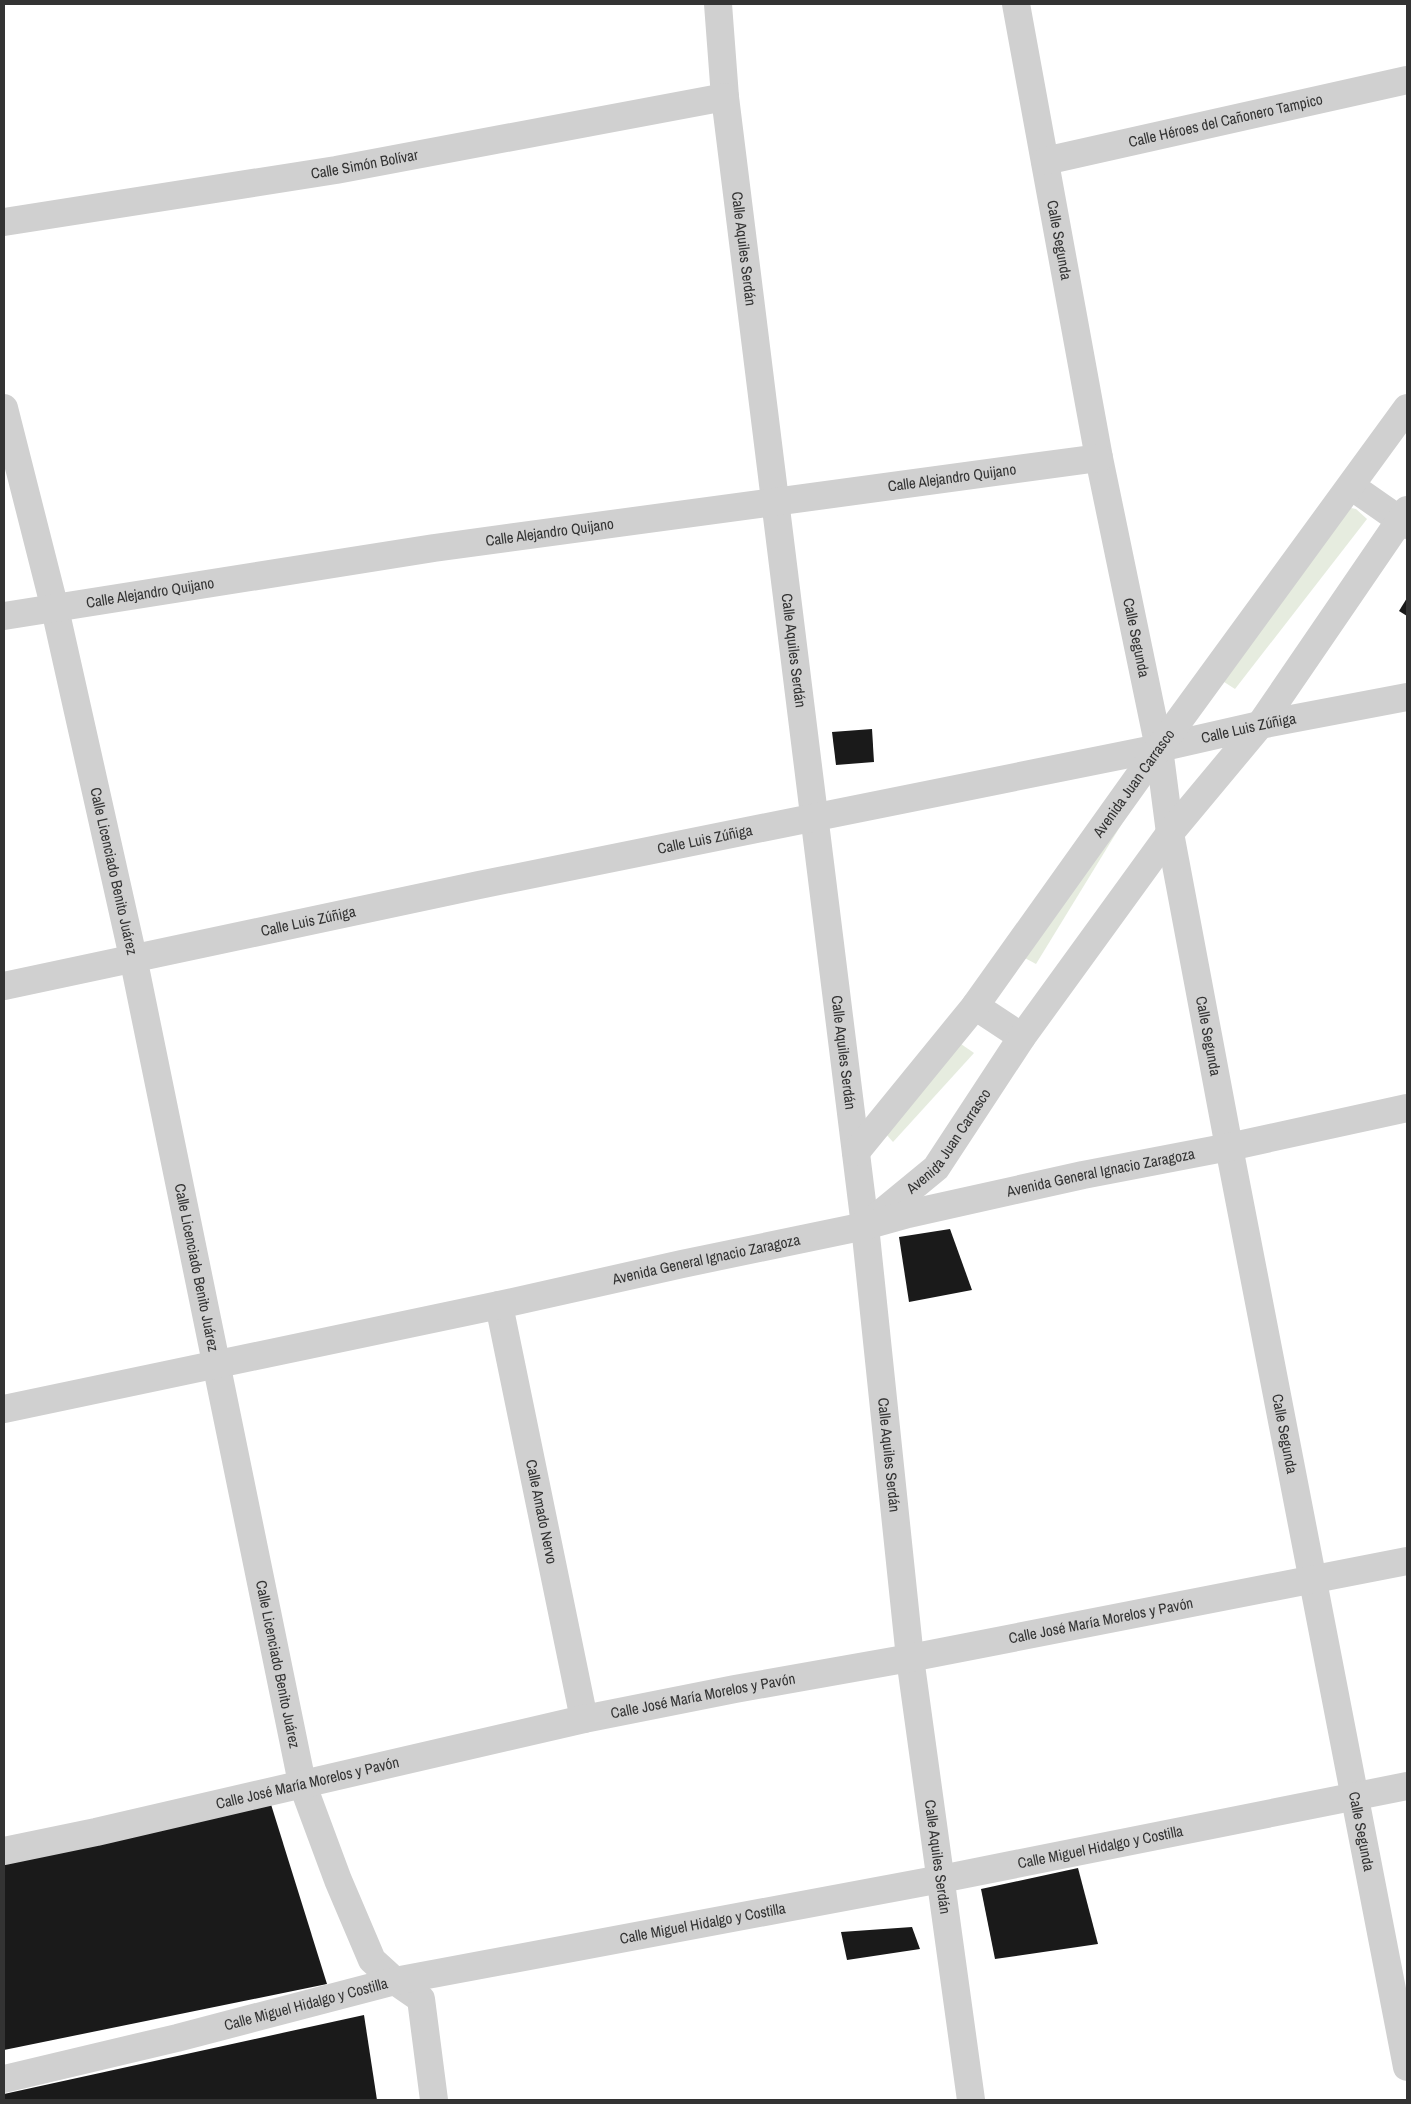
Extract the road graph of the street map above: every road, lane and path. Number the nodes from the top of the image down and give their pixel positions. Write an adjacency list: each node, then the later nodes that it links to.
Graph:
1 (718, 4): 4 (street, Calle Aquiles Serdán)
2 (1016, 4): 5 (street, Calle Segunda)
3 (1407, 80): 5 (street, Calle Héroes del Cañonero Tampico)
4 (724, 97): 6 (street, Calle Simón Bolívar); 11 (street, Calle Aquiles Serdán)
5 (1045, 161): 9 (street, Calle Segunda)
6 (4, 222)
7 (4, 408): 13 (street, Calle Licenciado Benito Juárez)
8 (1407, 408): 10 (street, Avenida Juan Carrasco)
9 (1099, 458): 11 (street, Calle Alejandro Quijano); 17 (street, Calle Segunda)
10 (1351, 486): 12 (street); 17 (street, Avenida Juan Carrasco)
11 (775, 503): 13 (street, Calle Alejandro Quijano); 18 (street, Calle Aquiles Serdán)
12 (1405, 519): 16 (street, Avenida Juan Carrasco)
13 (55, 609): 14 (street, Calle Alejandro Quijano); 20 (street, Calle Licenciado Benito Juárez)
14 (4, 616)
15 (1407, 697): 16 (street, Calle Luis Zúñiga)
16 (1260, 725): 17 (street, Calle Luis Zúñiga); 19 (street, Avenida Juan Carrasco)
17 (1159, 748): 18 (street, Calle Luis Zúñiga); 19 (street, Calle Segunda); 22 (street, Avenida Juan Carrasco)
18 (815, 818): 20 (street, Calle Luis Zúñiga); 26 (street, Calle Aquiles Serdán)
19 (1170, 833): 23 (street, Avenida Juan Carrasco); 25 (street, Calle Segunda)
20 (133, 957): 21 (street, Calle Luis Zúñiga); 29 (street, Calle Licenciado Benito Juárez)
21 (4, 986)
22 (975, 1006): 23 (street); 26 (street, Avenida Juan Carrasco)
23 (1022, 1037): 27 (street, Avenida Juan Carrasco)
24 (1407, 1108): 25 (street, Avenida General Ignacio Zaragoza)
25 (1229, 1147): 27 (street, Avenida General Ignacio Zaragoza); 32 (street, Calle Segunda)
26 (856, 1152): 27 (street, Calle Aquiles Serdán)
27 (865, 1226): 28 (street, Avenida General Ignacio Zaragoza); 33 (street, Calle Aquiles Serdán)
28 (498, 1305): 29 (street, Avenida General Ignacio Zaragoza); 34 (street, Calle Amado Nervo)
29 (217, 1364): 30 (street, Avenida General Ignacio Zaragoza); 35 (street, Calle Licenciado Benito Juárez)
30 (4, 1408)
31 (1407, 1561): 32 (street, Calle José María Morelos y Pavón)
32 (1313, 1580): 33 (street, Calle José María Morelos y Pavón); 37 (street, Calle Segunda)
33 (910, 1658): 34 (street, Calle José María Morelos y Pavón); 39 (street, Calle Aquiles Serdán)
34 (584, 1719): 35 (street, Calle José María Morelos y Pavón)
35 (302, 1783): 38 (street, Calle José María Morelos y Pavón); 40 (street, Calle Licenciado Benito Juárez)
36 (1407, 1786): 37 (street, Calle Miguel Hidalgo y Costilla)
37 (1355, 1796): 39 (street, Calle Miguel Hidalgo y Costilla); 41 (street, Calle Segunda)
38 (4, 1851)
39 (941, 1879): 40 (street, Calle Miguel Hidalgo y Costilla); 44 (street, Calle Aquiles Serdán)
40 (395, 1981): 42 (street, Calle Miguel Hidalgo y Costilla); 43 (street, Calle Licenciado Benito Juárez)
41 (1407, 2067)
42 (4, 2079)
43 (434, 2100)
44 (971, 2100)

